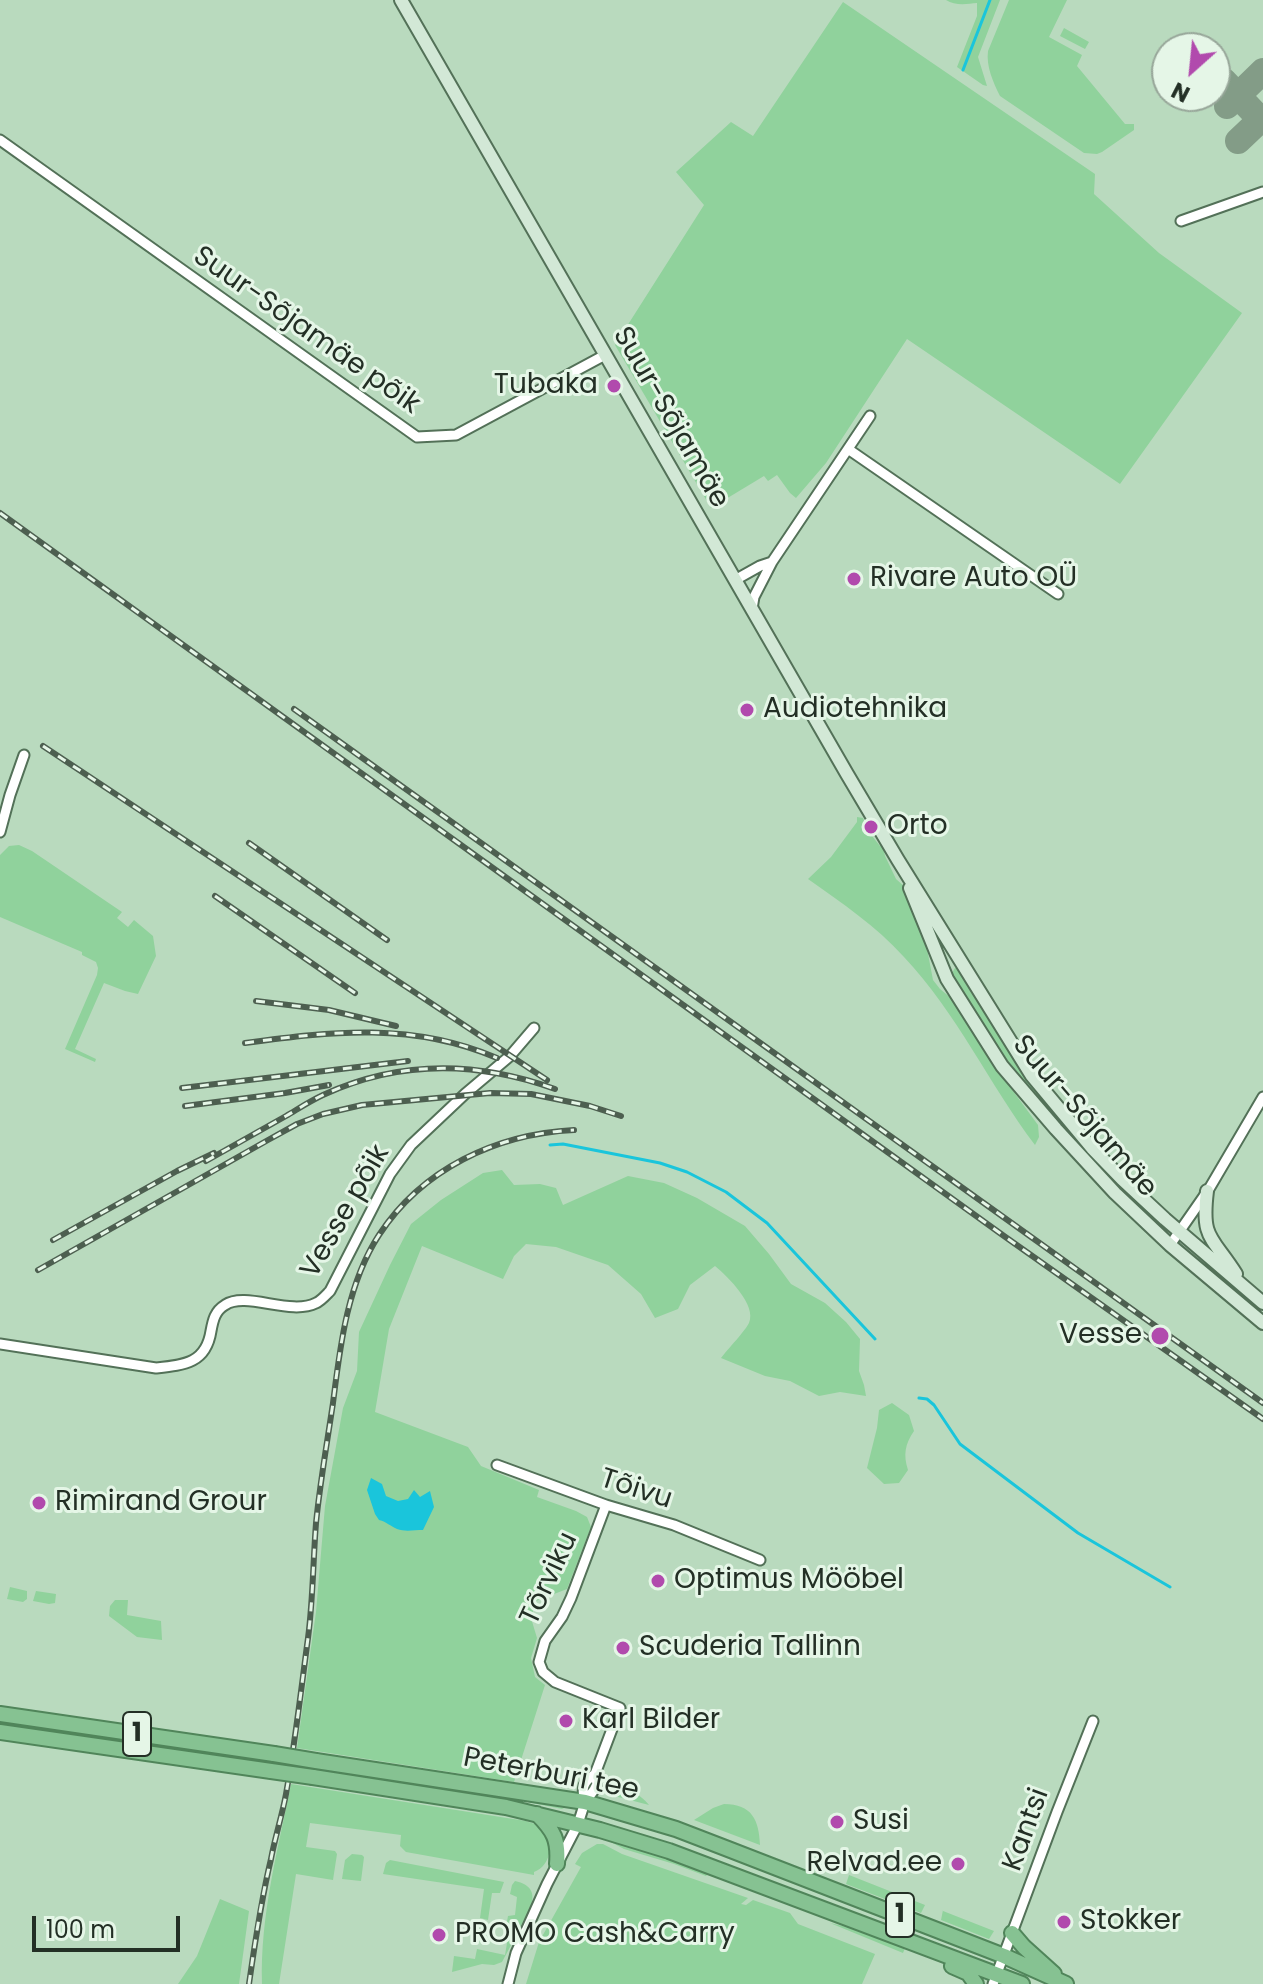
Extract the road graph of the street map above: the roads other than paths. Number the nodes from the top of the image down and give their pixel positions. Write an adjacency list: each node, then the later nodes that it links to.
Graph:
1 (401, 0): 5 (main road, Suur-Sõjamäe)
2 (0, 140): 5 (street, Suur-Sõjamäe põik)
3 (1263, 192): 4 (street)
4 (1181, 221)
5 (605, 355): 9 (main road, Suur-Sõjamäe)
6 (870, 416): 7 (street)
7 (848, 449): 8 (street); 10 (street)
8 (772, 562): 9 (street); 11 (street)
9 (735, 580): 11 (main road, Suur-Sõjamäe)
10 (1058, 594)
11 (752, 609): 14 (main road, Suur-Sõjamäe)
12 (24, 755): 13 (street)
13 (0, 832)
14 (898, 860): 15 (main road, Suur-Sõjamäe); 16 (main road, Suur-Sõjamäe)
15 (958, 953): 16 (main road); 20 (main road, Suur-Sõjamäe)
16 (941, 964): 21 (main road, Suur-Sõjamäe)
17 (534, 1028): 25 (street, Vesse põik)
18 (1263, 1097): 19 (street)
19 (1207, 1191): 20 (street); 22 (main road)
20 (1180, 1232): 21 (street); 22 (main road, Suur-Sõjamäe)
21 (1170, 1245): 24 (main road, Suur-Sõjamäe)
22 (1244, 1286): 23 (main road, Suur-Sõjamäe)
23 (1263, 1303)
24 (1263, 1323)
25 (0, 1344)
26 (497, 1465): 27 (street, Tõivu)
27 (606, 1505): 28 (street, Tõivu); 32 (street, Tõrviku)
28 (760, 1560)
29 (0, 1714): 32 (highway, Peterburi tee / 1, bridge)
30 (1093, 1721): 36 (street, Kantsi)
31 (0, 1732): 33 (highway, Peterburi tee / 1, bridge)
32 (585, 1802): 34 (street); 38 (highway, Peterburi tee / 1)
33 (536, 1814): 34 (highway, Peterburi tee / 1); 35 (highway)
34 (578, 1824): 35 (street); 37 (highway, Peterburi tee / 1)
35 (557, 1864): 40 (street)
36 (1012, 1933): 38 (street, Kantsi); 43 (highway)
37 (910, 1942): 39 (highway, Peterburi tee / 1); 41 (highway)
38 (1004, 1956): 39 (street, Kantsi); 43 (highway, Peterburi tee / 1)
39 (995, 1979): 42 (highway, Peterburi tee / 1)
40 (508, 1984)
41 (976, 1984)
42 (1022, 1984)
43 (1067, 1984)

